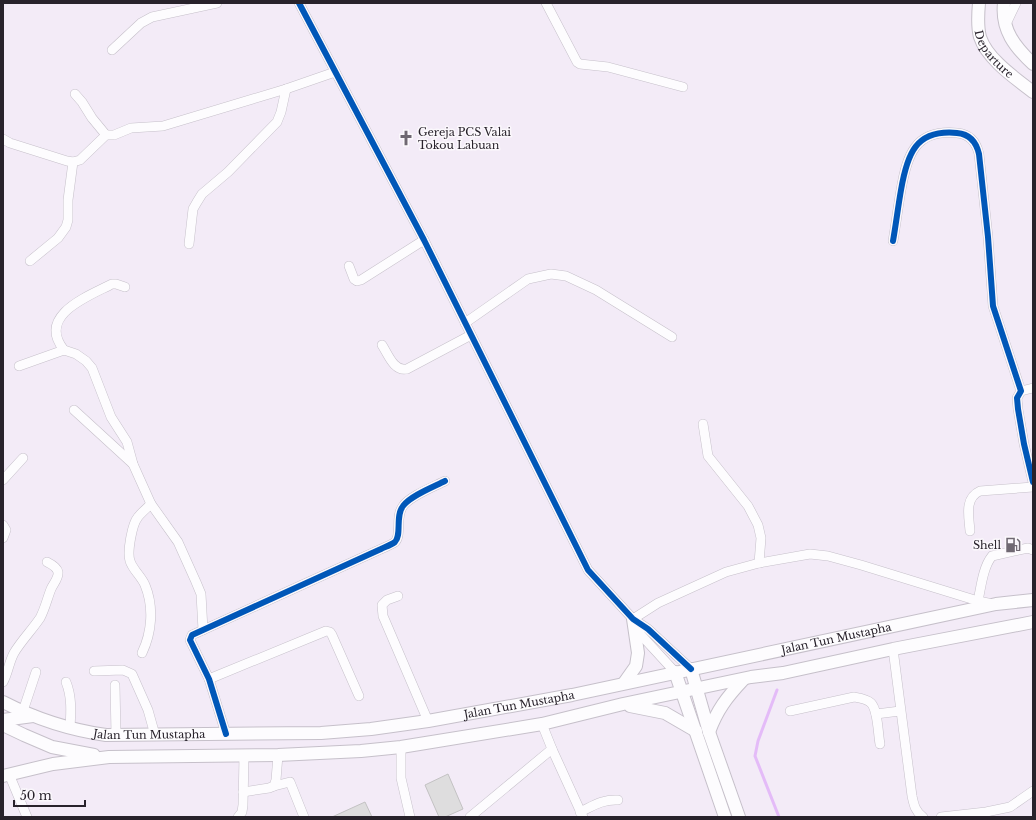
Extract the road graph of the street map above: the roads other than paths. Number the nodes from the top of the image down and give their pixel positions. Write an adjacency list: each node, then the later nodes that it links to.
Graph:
1 (217, 3): 8 (street)
2 (299, 3): 10 (street)
3 (546, 3): 11 (street)
4 (979, 3): 13 (main road, Departure)
5 (1004, 3): 7 (main road)
6 (1016, 3): 7 (street)
7 (1006, 24): 9 (main road)
8 (112, 50)
9 (1033, 64)
10 (335, 72): 12 (street); 18 (street)
11 (683, 87)
12 (286, 88): 15 (street); 20 (street)
13 (1033, 92)
14 (75, 94): 15 (street)
15 (106, 135): 17 (street)
16 (3, 139): 17 (street)
17 (73, 162): 21 (street)
18 (424, 240): 22 (street); 24 (street)
19 (893, 241): 31 (street)
20 (189, 244)
21 (30, 261)
22 (349, 266)
23 (125, 287): 28 (street)
24 (465, 323): 25 (street); 26 (street)
25 (471, 335): 27 (street); 51 (street)
26 (672, 336)
27 (382, 344)
28 (64, 350): 29 (street); 35 (street)
29 (19, 366)
30 (1033, 388): 31 (street)
31 (1021, 391): 38 (street)
32 (74, 410): 35 (street)
33 (702, 424): 46 (street)
34 (23, 458): 36 (street)
35 (133, 464): 40 (street)
36 (3, 480)
37 (445, 481): 53 (street)
38 (1033, 482)
39 (1033, 487): 42 (street)
40 (151, 504): 53 (street); 55 (street)
41 (3, 524): 43 (street)
42 (970, 531)
43 (3, 538)
44 (1033, 550): 49 (street)
45 (47, 562): 62 (street)
46 (759, 563): 49 (street); 51 (street)
47 (398, 596): 76 (street)
48 (1033, 600): 50 (main road, Jalan Tun Mustapha)
49 (978, 601): 50 (street)
50 (996, 604): 56 (main road, Jalan Tun Mustapha)
51 (633, 619): 56 (street); 59 (street); 64 (main road)
52 (1033, 622): 54 (main road)
53 (203, 630): 60 (street)
54 (893, 649): 61 (main road); 72 (street)
55 (142, 653)
56 (691, 669): 59 (main road, Jalan Tun Mustapha); 66 (main road)
57 (94, 671): 84 (street)
58 (36, 672): 73 (street)
59 (675, 672): 64 (main road, Jalan Tun Mustapha); 67 (main road)
60 (209, 679): 68 (street); 82 (street)
61 (747, 679): 66 (main road); 81 (main road)
62 (3, 682)
63 (66, 682): 79 (street)
64 (624, 683): 76 (main road, Jalan Tun Mustapha)
65 (115, 685): 83 (street)
66 (698, 690): 67 (main road); 81 (main road)
67 (682, 693): 70 (main road); 80 (main road)
68 (359, 696)
69 (3, 702): 73 (main road, Jalan Tun Mustapha)
70 (623, 704): 77 (main road); 80 (main road)
71 (790, 711): 74 (street)
72 (900, 711): 74 (street); 104 (street)
73 (28, 713): 75 (main road); 79 (main road, Jalan Tun Mustapha)
74 (876, 714): 85 (street)
75 (3, 720)
76 (428, 721): 82 (main road, Jalan Tun Mustapha)
77 (542, 724): 86 (main road); 87 (street)
78 (3, 725): 90 (main road)
79 (70, 728): 83 (main road, Jalan Tun Mustapha)
80 (696, 731): 102 (main road)
81 (710, 732): 103 (main road)
82 (226, 734): 84 (main road, Jalan Tun Mustapha)
83 (116, 735): 84 (main road, Jalan Tun Mustapha)
84 (155, 735)
85 (880, 744)
86 (401, 747): 88 (main road); 100 (street)
87 (552, 749): 96 (street); 101 (street)
88 (278, 755): 89 (main road); 92 (street)
89 (244, 756): 90 (main road); 94 (street)
90 (110, 757): 91 (main road)
91 (6, 775): 97 (street)
92 (274, 786): 94 (street); 99 (street)
93 (1033, 791): 105 (street)
94 (243, 792): 98 (street)
95 (618, 800): 96 (street)
96 (582, 814)
97 (27, 817)
98 (238, 817)
99 (304, 817)
100 (410, 817)
101 (470, 817)
102 (725, 817)
103 (740, 817)
104 (923, 817)
105 (941, 817)

